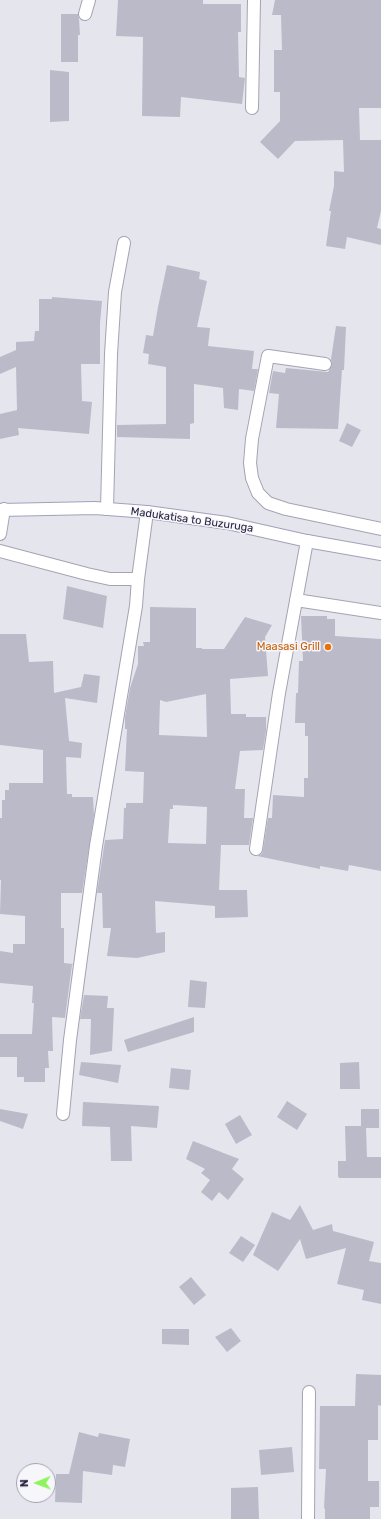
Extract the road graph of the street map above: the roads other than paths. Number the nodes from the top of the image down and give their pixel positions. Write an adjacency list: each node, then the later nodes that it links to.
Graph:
1 (89, 0): 3 (street)
2 (254, 0): 4 (street)
3 (85, 14)
4 (252, 108)
5 (124, 243): 7 (street)
6 (325, 364): 10 (street)
7 (106, 509): 8 (street, Madukatisa to Buzuruga); 9 (street, Madukatisa to Buzuruga)
8 (2, 510): 11 (street)
9 (147, 512): 12 (street, Madukatisa to Buzuruga); 15 (street)
10 (381, 529)
11 (0, 534)
12 (307, 541): 14 (street, Madukatisa to Buzuruga); 16 (street)
13 (0, 551): 15 (street)
14 (381, 554)
15 (138, 579): 19 (street)
16 (296, 600): 17 (street); 18 (street)
17 (381, 613)
18 (256, 849)
19 (63, 1114)
20 (309, 1392): 21 (street)
21 (308, 1519)

